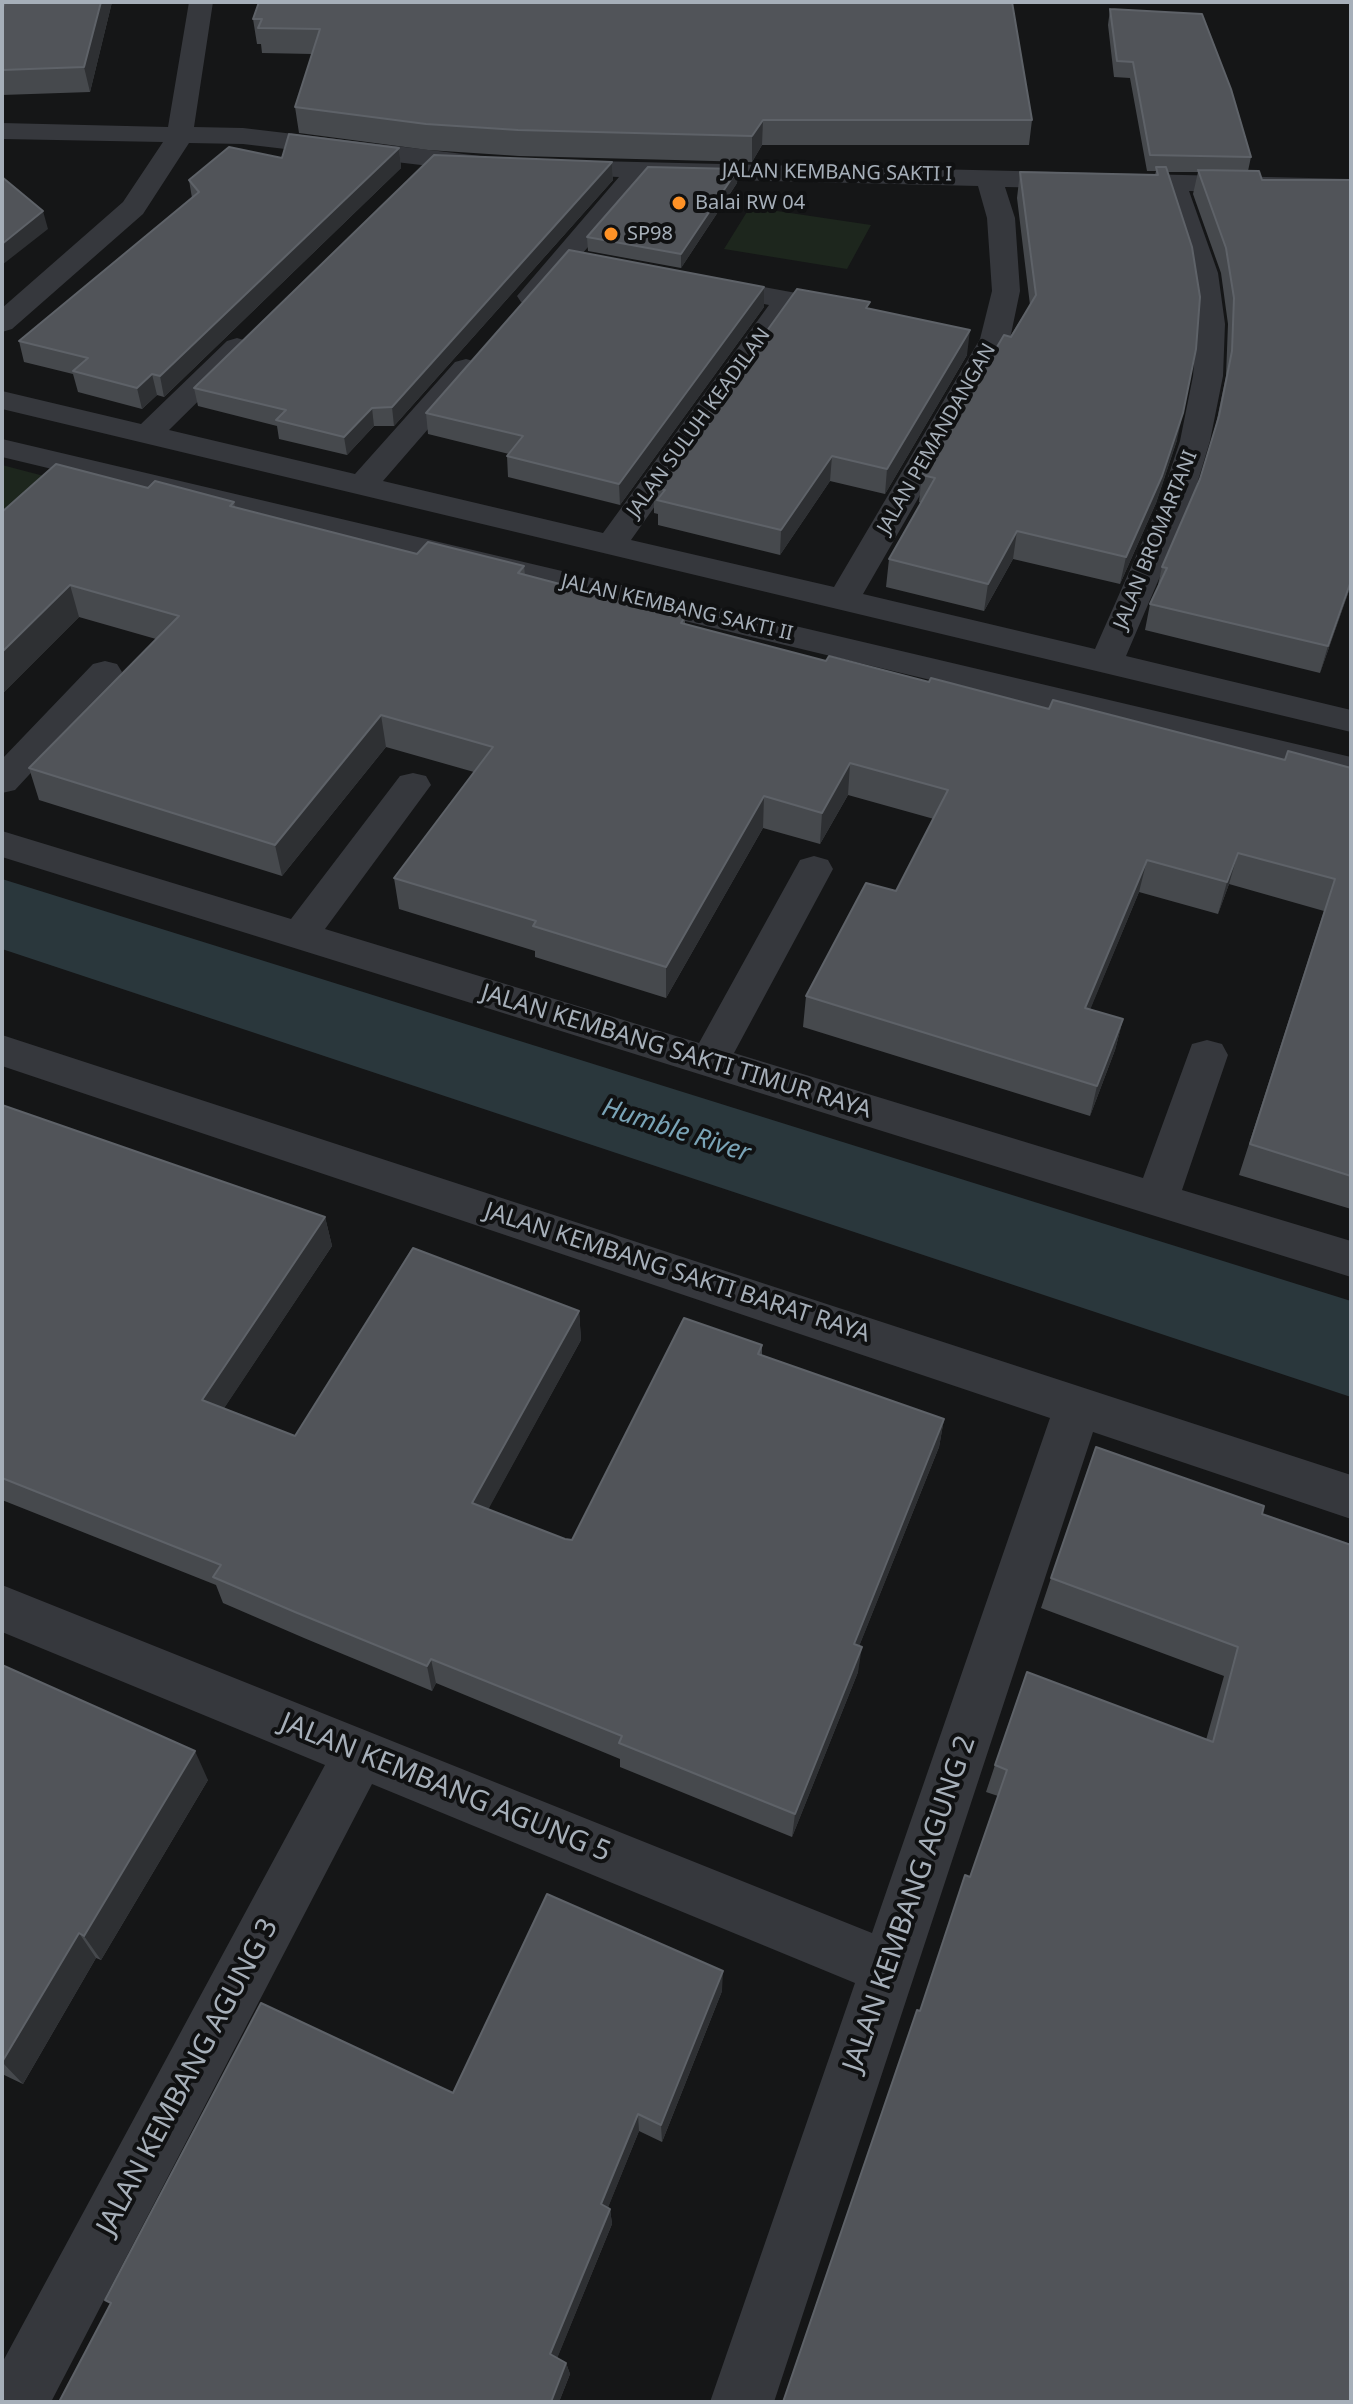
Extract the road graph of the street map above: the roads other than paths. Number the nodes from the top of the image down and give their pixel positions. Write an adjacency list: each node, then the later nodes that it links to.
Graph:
1 (201, 2): 3 (street)
2 (2, 131): 3 (street, JALAN KEMBANG SAKTI I)
3 (180, 134): 4 (street, JALAN KEMBANG SAKTI I); 16 (street)
4 (428, 161): 5 (street, JALAN KEMBANG SAKTI I); 7 (street)
5 (641, 169): 6 (street, JALAN KEMBANG SAKTI I); 10 (street)
6 (988, 176): 8 (street, JALAN KEMBANG SAKTI I); 24 (street, JALAN PEMANDANGAN)
7 (405, 182)
8 (1173, 182): 9 (street, JALAN KEMBANG SAKTI I); 25 (street, JALAN BROMARTANI)
9 (1351, 187)
10 (564, 258): 11 (street); 14 (street)
11 (594, 263)
12 (683, 280): 13 (street)
13 (787, 300): 15 (street); 23 (street, JALAN SULUH KEADILAN)
14 (514, 315)
15 (876, 317)
16 (2, 323)
17 (260, 325): 20 (street)
18 (483, 349): 22 (street)
19 (2, 400): 20 (street)
20 (147, 435): 22 (street)
21 (2, 448): 28 (street, JALAN KEMBANG SAKTI II)
22 (362, 486): 23 (street)
23 (611, 545): 24 (street)
24 (843, 600): 25 (street)
25 (1106, 663): 27 (street)
26 (105, 672): 29 (street)
27 (1351, 721)
28 (1350, 763)
29 (2, 781)
30 (413, 785): 33 (street)
31 (2, 844): 33 (street, JALAN KEMBANG SAKTI TIMUR RAYA)
32 (814, 869): 36 (street)
33 (299, 936): 36 (street, JALAN KEMBANG SAKTI TIMUR RAYA)
34 (2, 1050): 39 (street, JALAN KEMBANG SAKTI BARAT RAYA)
35 (1207, 1055): 37 (street)
36 (709, 1062): 37 (street, JALAN KEMBANG SAKTI TIMUR RAYA)
37 (1157, 1200): 38 (street, JALAN KEMBANG SAKTI TIMUR RAYA)
38 (1351, 1259)
39 (1078, 1406): 40 (street, JALAN KEMBANG SAKTI BARAT RAYA); 43 (street, JALAN KEMBANG AGUNG 2)
40 (1351, 1497)
41 (2, 1608): 42 (street, JALAN KEMBANG AGUNG 5)
42 (360, 1753): 43 (street, JALAN KEMBANG AGUNG 5); 44 (street, JALAN KEMBANG AGUNG 3)
43 (888, 1968): 45 (street, JALAN KEMBANG AGUNG 2)
44 (16, 2402)
45 (742, 2402)

